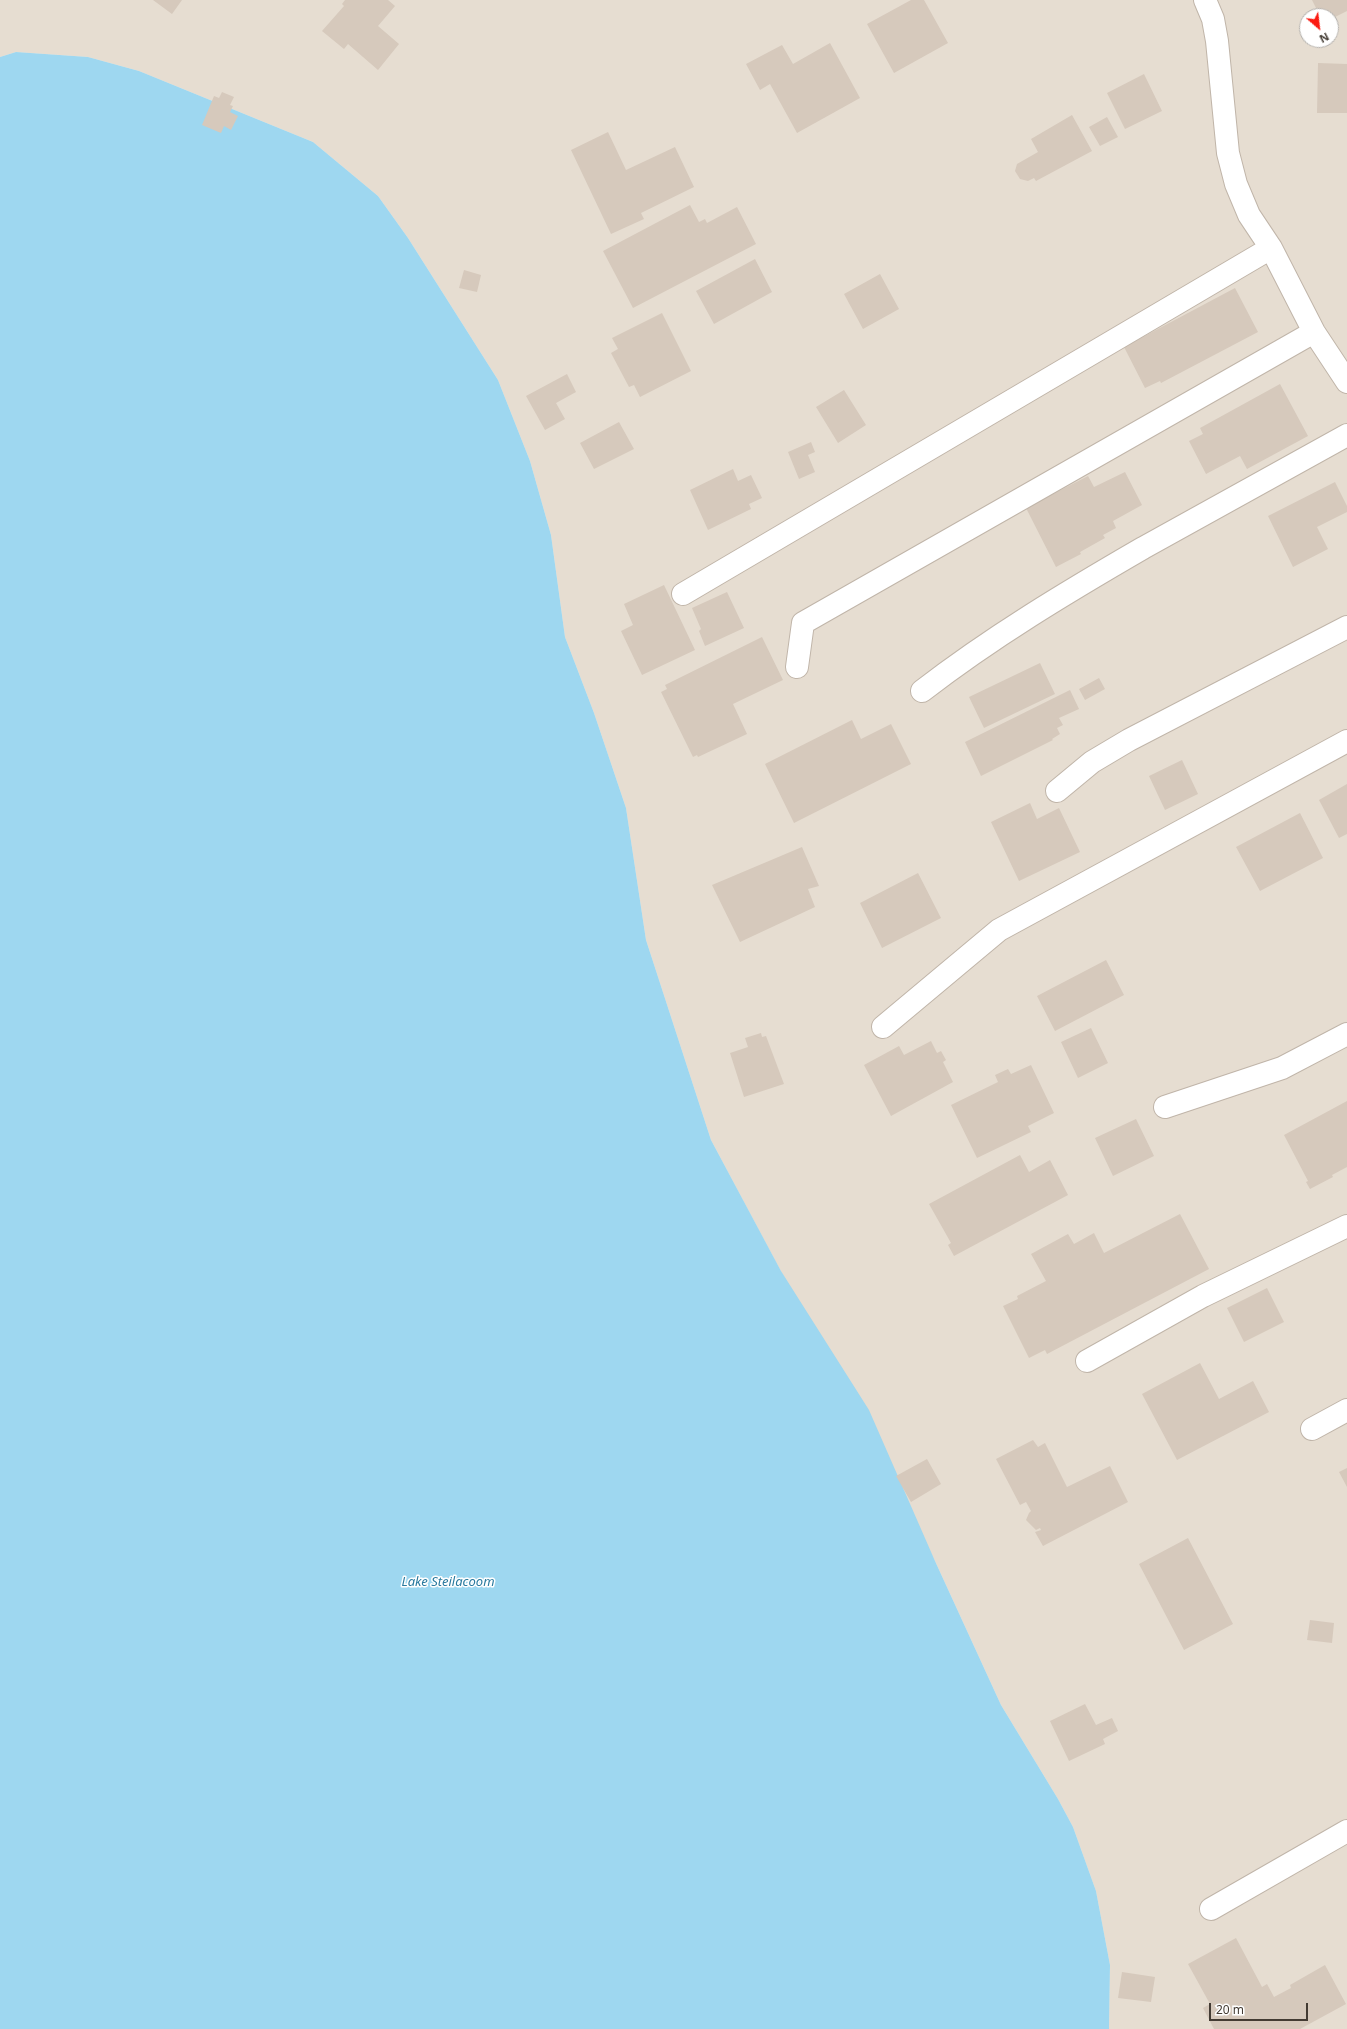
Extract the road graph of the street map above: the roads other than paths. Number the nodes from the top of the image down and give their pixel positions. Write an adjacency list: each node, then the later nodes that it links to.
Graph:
1 (1205, 0): 2 (street)
2 (1271, 248): 3 (street); 6 (street)
3 (1314, 332): 4 (street); 8 (street)
4 (1347, 382)
5 (1347, 435): 9 (street)
6 (683, 594)
7 (1347, 627): 11 (street)
8 (797, 667)
9 (922, 691)
10 (1347, 741): 12 (street)
11 (1057, 791)
12 (882, 1027)
13 (1347, 1034): 14 (street)
14 (1165, 1107)
15 (1347, 1226): 16 (street)
16 (1086, 1361)
17 (1347, 1410): 18 (street)
18 (1312, 1429)
19 (1347, 1831): 20 (street)
20 (1211, 1909)

